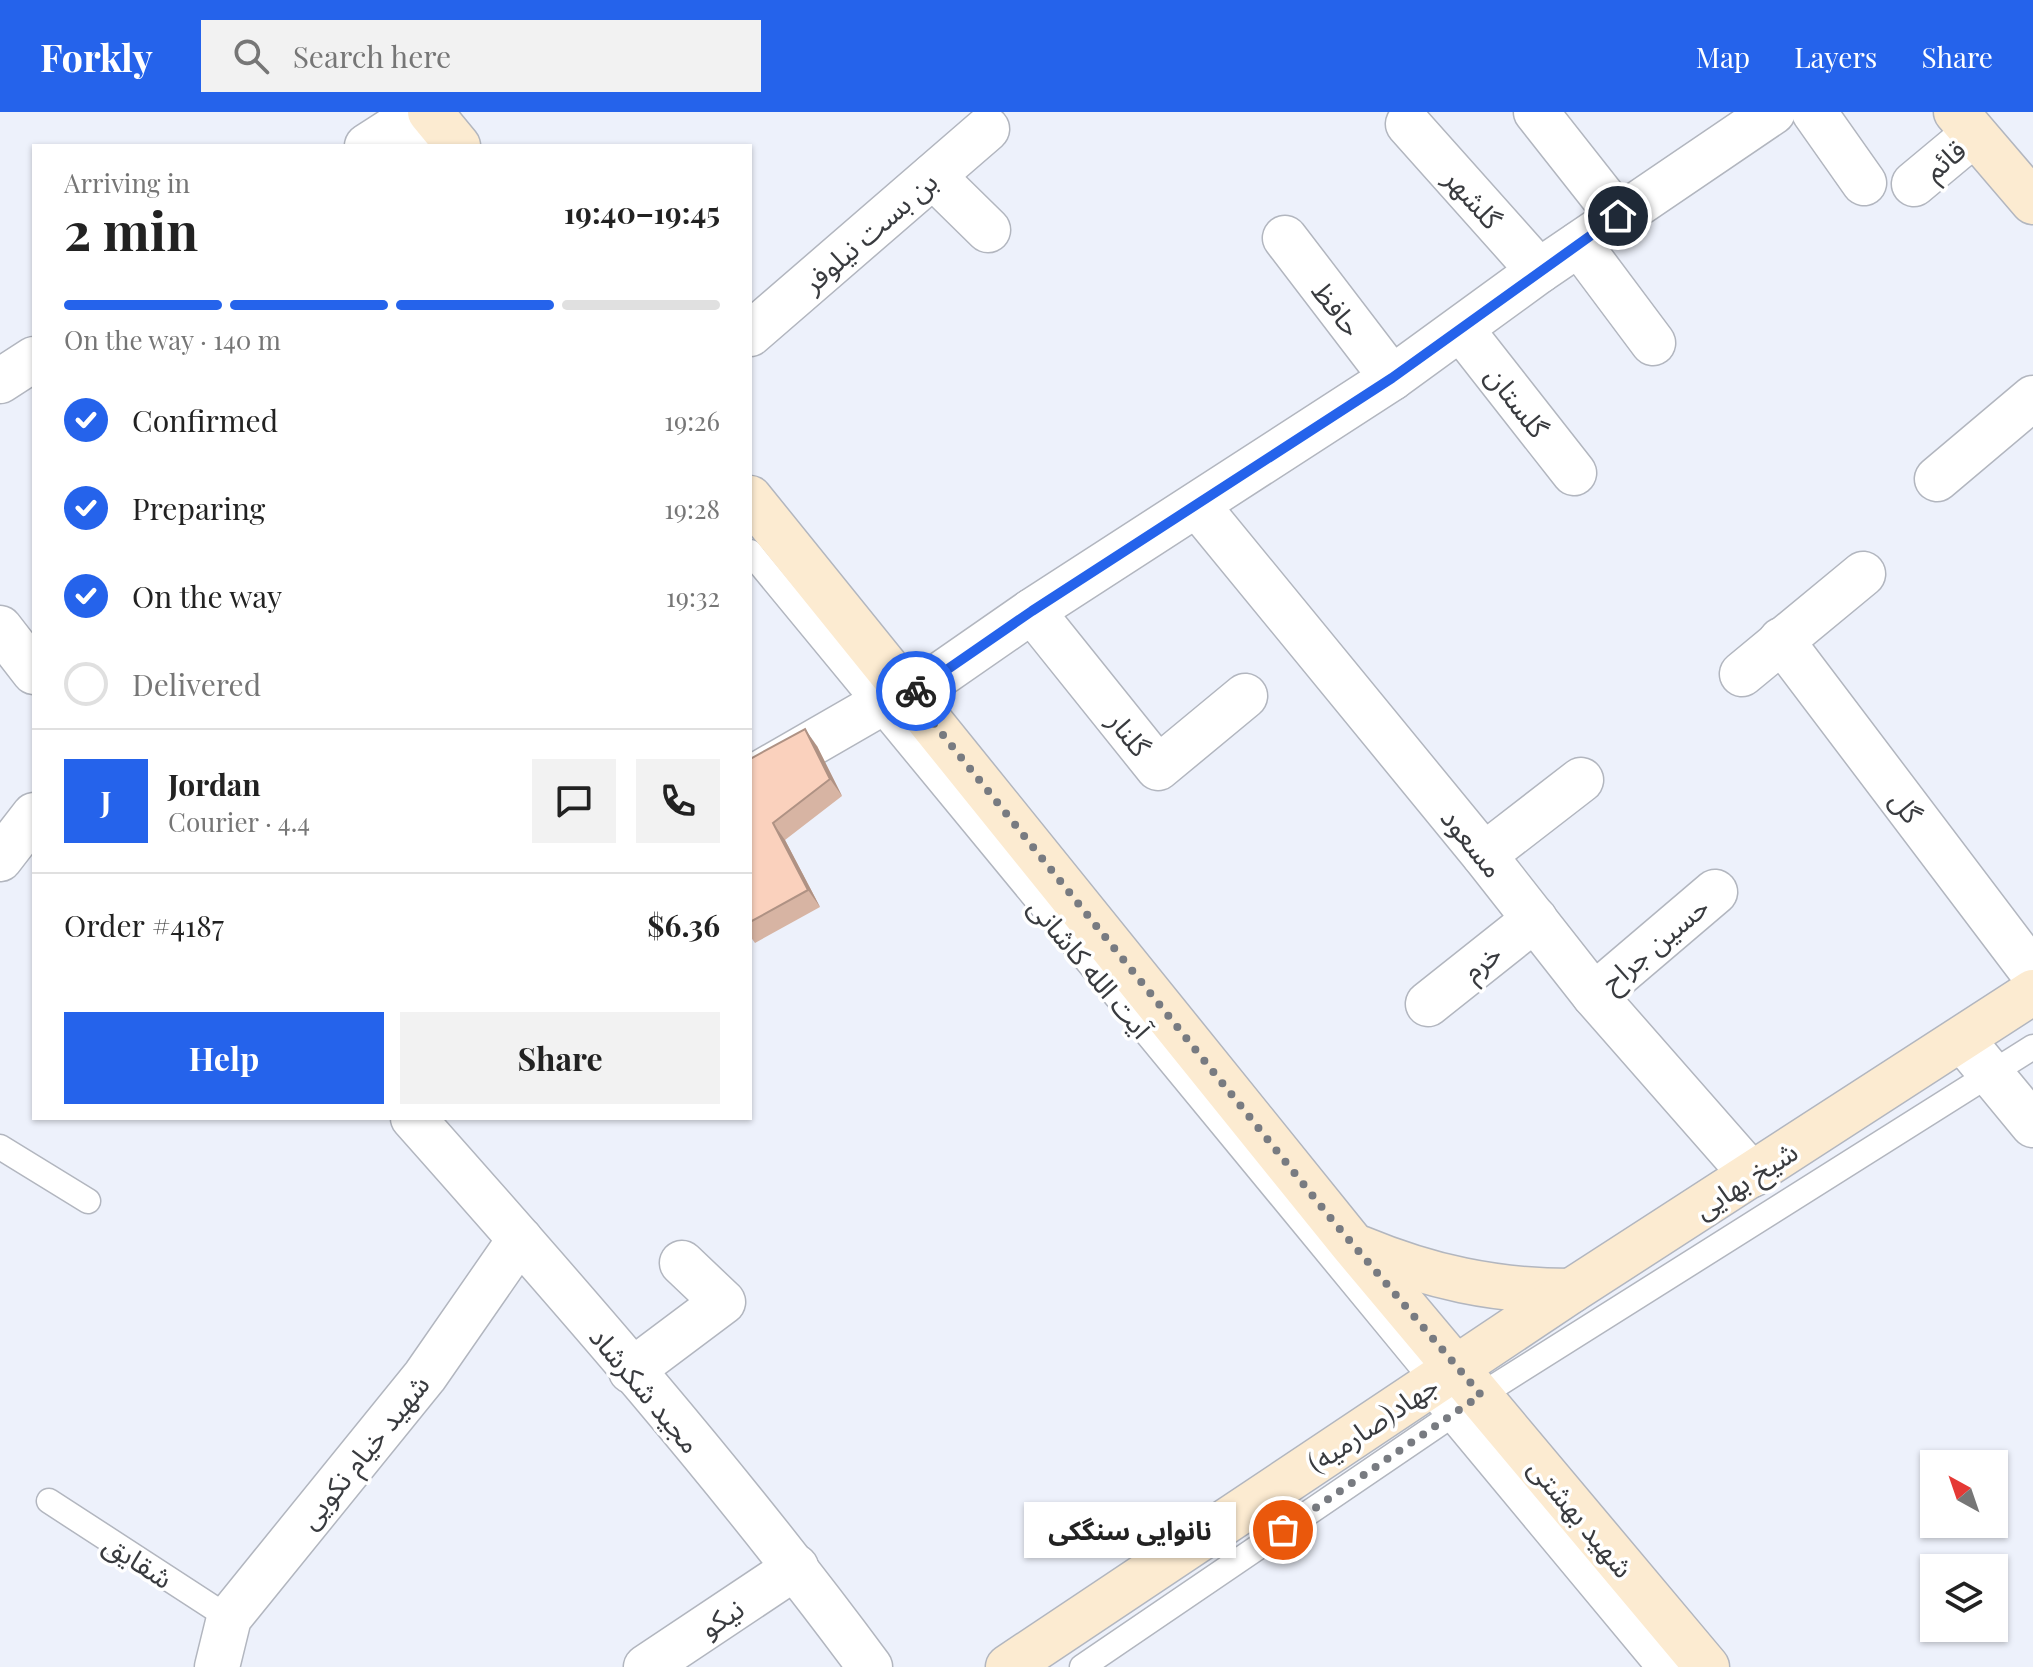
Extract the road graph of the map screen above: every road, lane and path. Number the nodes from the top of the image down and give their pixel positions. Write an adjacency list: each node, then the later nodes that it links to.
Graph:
1 (1536, 112): 14 (street)
2 (1773, 112): 14 (street)
3 (1814, 112): 11 (street)
4 (414, 121): 8 (street); 9 (main road)
5 (1965, 123): 12 (street, قائم); 13 (main road)
6 (1408, 124): 18 (street, گلشهر)
7 (987, 129): 10 (street, بن بست نیلوفر)
8 (371, 144)
9 (454, 144)
10 (933, 176): 15 (street); 20 (street, بن بست نیلوفر)
11 (1864, 183)
12 (1914, 184)
13 (2033, 202)
14 (1618, 216): 17 (street)
15 (988, 230)
16 (1285, 238): 23 (street, حافظ)
17 (1579, 244): 18 (street); 21 (street)
18 (1539, 271): 19 (street)
19 (1461, 329): 23 (street); 26 (street, گلستان)
20 (752, 332)
21 (1653, 343)
22 (32, 360): 24 (street)
23 (1392, 378): 29 (street)
24 (0, 381)
25 (2033, 398): 27 (street)
26 (1574, 473)
27 (1937, 479)
28 (752, 501): 38 (main road, آیت الله کاشانی)
29 (1197, 505): 32 (street); 42 (street, مسعود)
30 (752, 554): 38 (lane, آیت الله کاشانی)
31 (1863, 574): 34 (street)
32 (1032, 611): 37 (street, گلنار); 38 (street)
33 (0, 628): 35 (street)
34 (1781, 640): 36 (street); 46 (street, گل)
35 (32, 669)
36 (1742, 674)
37 (1245, 696)
38 (893, 701): 39 (street); 59 (main road, آیت الله کاشانی); 63 (lane, آیت الله کاشانی)
39 (752, 778)
40 (1581, 780): 42 (street)
41 (32, 818): 43 (street)
42 (1484, 855): 45 (street, مسعود)
43 (0, 859)
44 (1715, 892): 48 (street, حسین جراح)
45 (1535, 919): 48 (street, مسعود); 49 (street, خرم)
46 (2033, 973)
47 (2033, 992): 50 (main road, شیخ بهایی)
48 (1594, 995): 56 (street, مسعود)
49 (1428, 1004)
50 (1962, 1039): 52 (street); 56 (main road, شیخ بهایی)
51 (2033, 1047): 52 (lane, شیخ بهایی)
52 (1991, 1075): 54 (street); 63 (lane, شیخ بهایی)
53 (415, 1120): 58 (street, مجید شکرشاد)
54 (2033, 1125)
55 (0, 1147): 57 (lane)
56 (1752, 1175): 61 (main road, شیخ بهایی)
57 (88, 1201)
58 (520, 1239): 62 (street, مجید شکرشاد); 66 (street, شهید خیام نکویی)
59 (1352, 1244): 61 (main road); 63 (main road, آیت الله کاشانی)
60 (682, 1263): 62 (street)
61 (1571, 1291): 63 (main road, شیخ بهایی)
62 (631, 1371): 65 (street, مجید شکرشاد)
63 (1457, 1389): 70 (main road, جهاد(صارمیه)); 71 (lane, جهاد(صارمیه)); 72 (street, شهید بهشتی); 73 (main road, شهید بهشتی)
64 (49, 1501): 66 (lane, شقایق)
65 (796, 1567): 68 (street, نیکو); 69 (street, مجید شکرشاد)
66 (229, 1618): 67 (street, شهید خیام نکویی)
67 (217, 1667)
68 (646, 1667)
69 (870, 1667)
70 (1008, 1667)
71 (1082, 1667)
72 (1671, 1667)
73 (1707, 1667)

